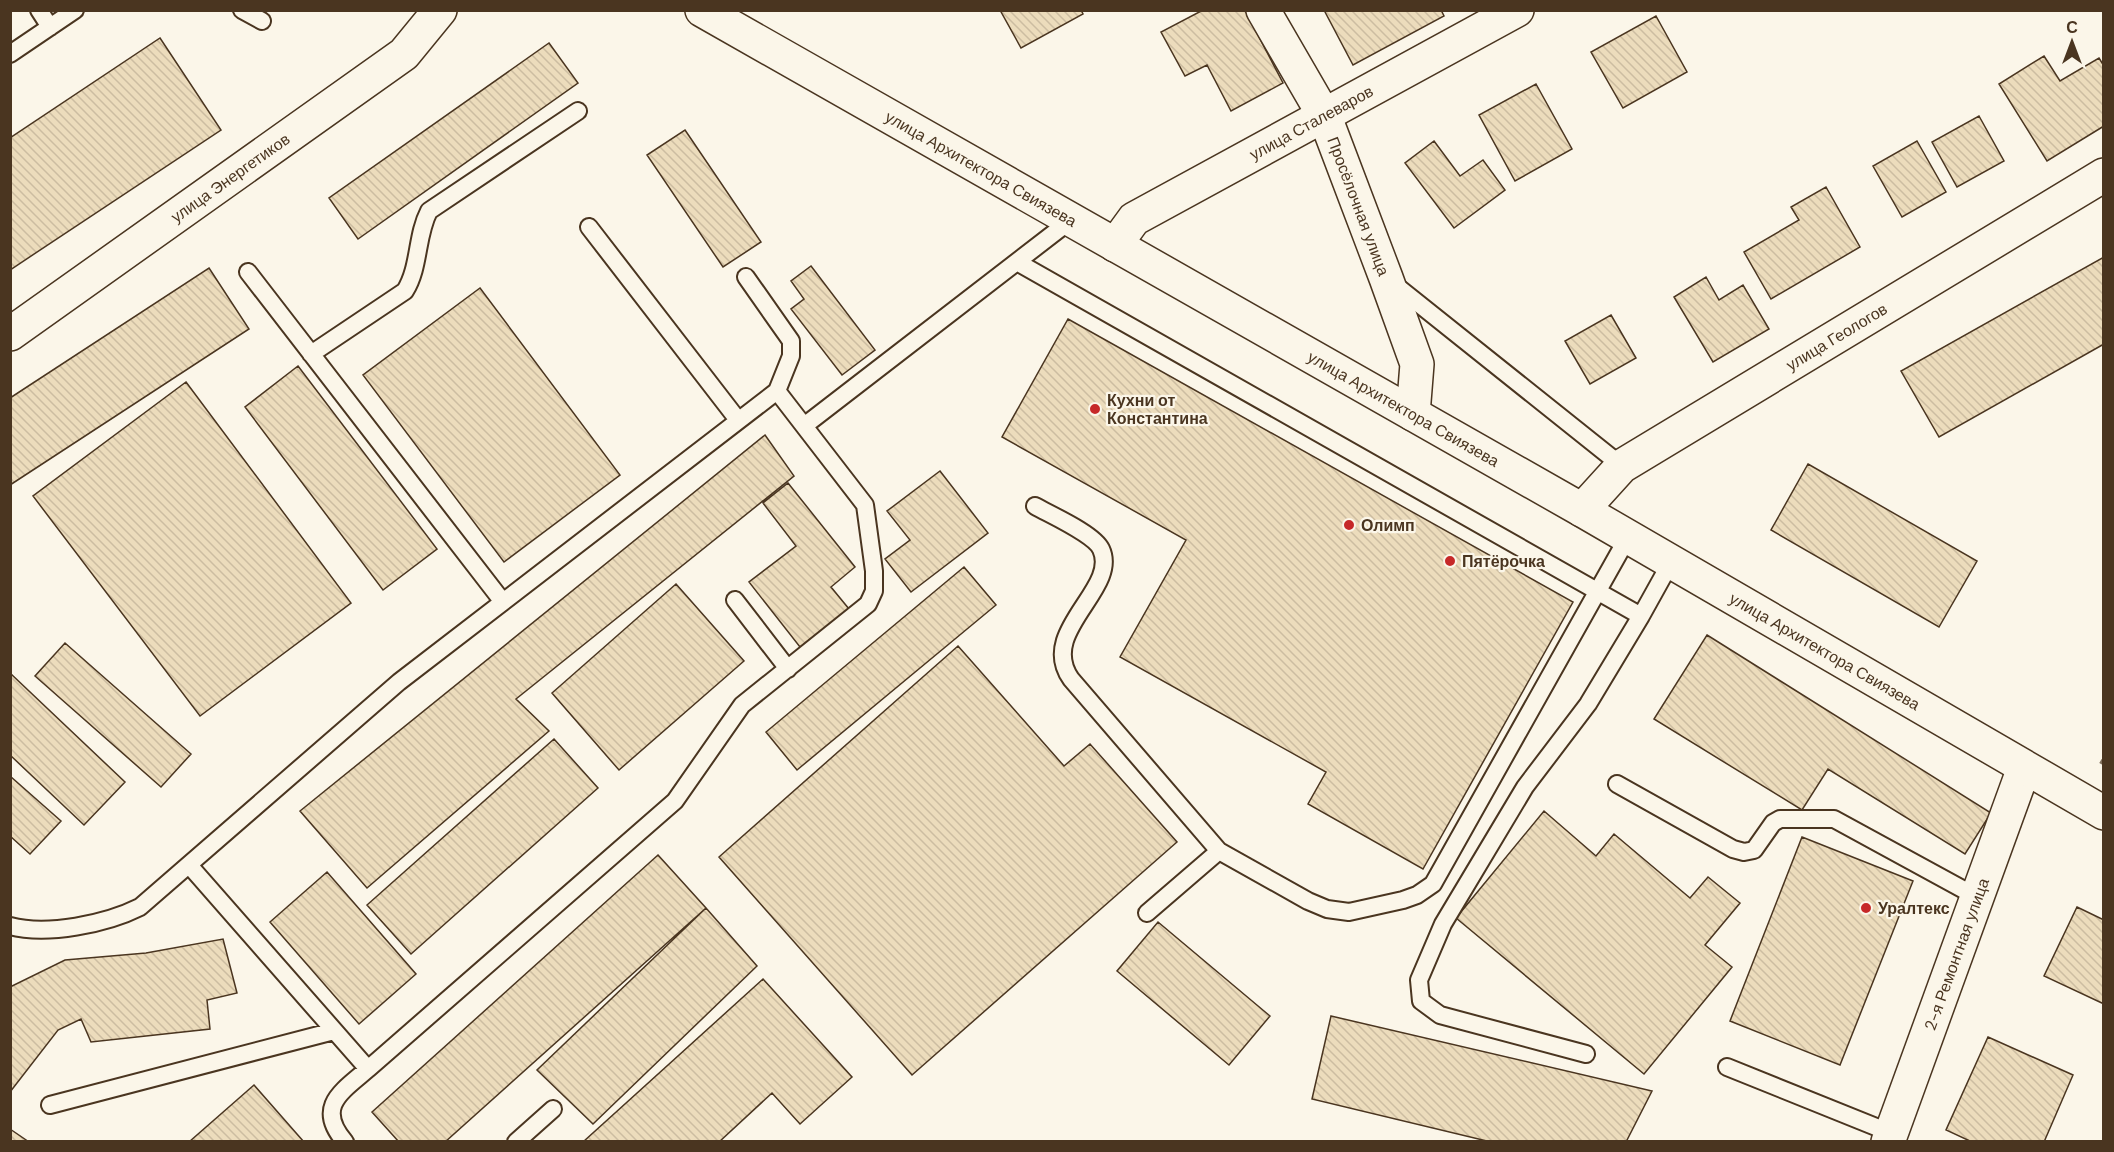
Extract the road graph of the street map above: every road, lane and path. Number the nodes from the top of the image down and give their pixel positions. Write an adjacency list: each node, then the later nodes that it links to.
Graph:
1 (39, 10): 9 (lane)
2 (75, 10): 9 (lane)
3 (242, 10): 8 (lane)
4 (440, 10): 21 (street, улица Энергетиков)
5 (702, 10): 14 (street, улица Архитектора Свиязева)
6 (1263, 10): 12 (street, Просёлочная улица)
7 (1517, 10): 12 (street, улица Сталеваров)
8 (262, 21)
9 (50, 27): 10 (lane)
10 (10, 54)
11 (578, 111): 22 (lane)
12 (1325, 117): 16 (street, улица Сталеваров); 20 (street, Просёлочная улица)
13 (2103, 175): 27 (street, улица Геологов)
14 (1071, 220): 16 (street, улица Архитектора Свиязева); 17 (lane)
15 (589, 227): 25 (lane)
16 (1115, 245): 24 (street, улица Архитектора Свиязева)
17 (1017, 262): 26 (lane); 32 (lane)
18 (248, 272): 22 (lane)
19 (746, 277): 23 (lane)
20 (1386, 278): 24 (street, Просёлочная улица); 27 (lane)
21 (10, 334)
22 (312, 354): 34 (lane)
23 (777, 391): 25 (lane); 26 (lane)
24 (1413, 414): 29 (street, улица Архитектора Свиязева)
25 (738, 420): 34 (lane)
26 (804, 426): 36 (lane)
27 (1622, 466): 29 (street, улица Геологов)
28 (1035, 506): 42 (lane)
29 (1582, 510): 30 (street, улица Архитектора Свиязева)
30 (1628, 537): 31 (street, улица Архитектора Свиязева); 32 (lane)
31 (1671, 562): 35 (lane); 39 (street, улица Архитектора Свиязева)
32 (1597, 591): 35 (lane); 42 (lane)
33 (735, 600): 36 (lane)
34 (503, 602): 43 (lane)
35 (1641, 616): 48 (lane)
36 (788, 669): 50 (lane)
37 (2103, 759): 38 (path)
38 (2101, 764)
39 (2024, 768): 41 (street, улица Архитектора Свиязева); 44 (street, 2-я Ремонтная улица)
40 (1617, 784): 44 (lane)
41 (2103, 813)
42 (1219, 851): 45 (lane)
43 (189, 865): 46 (lane); 47 (lane)
44 (1977, 897): 53 (street, 2-я Ремонтная улица)
45 (1147, 913)
46 (10, 926)
47 (334, 1031): 50 (lane); 51 (lane)
48 (1586, 1054)
49 (1727, 1067): 53 (lane)
50 (368, 1069): 54 (lane)
51 (50, 1105)
52 (553, 1109): 55 (lane)
53 (1889, 1137)
54 (345, 1142)
55 (516, 1142)

